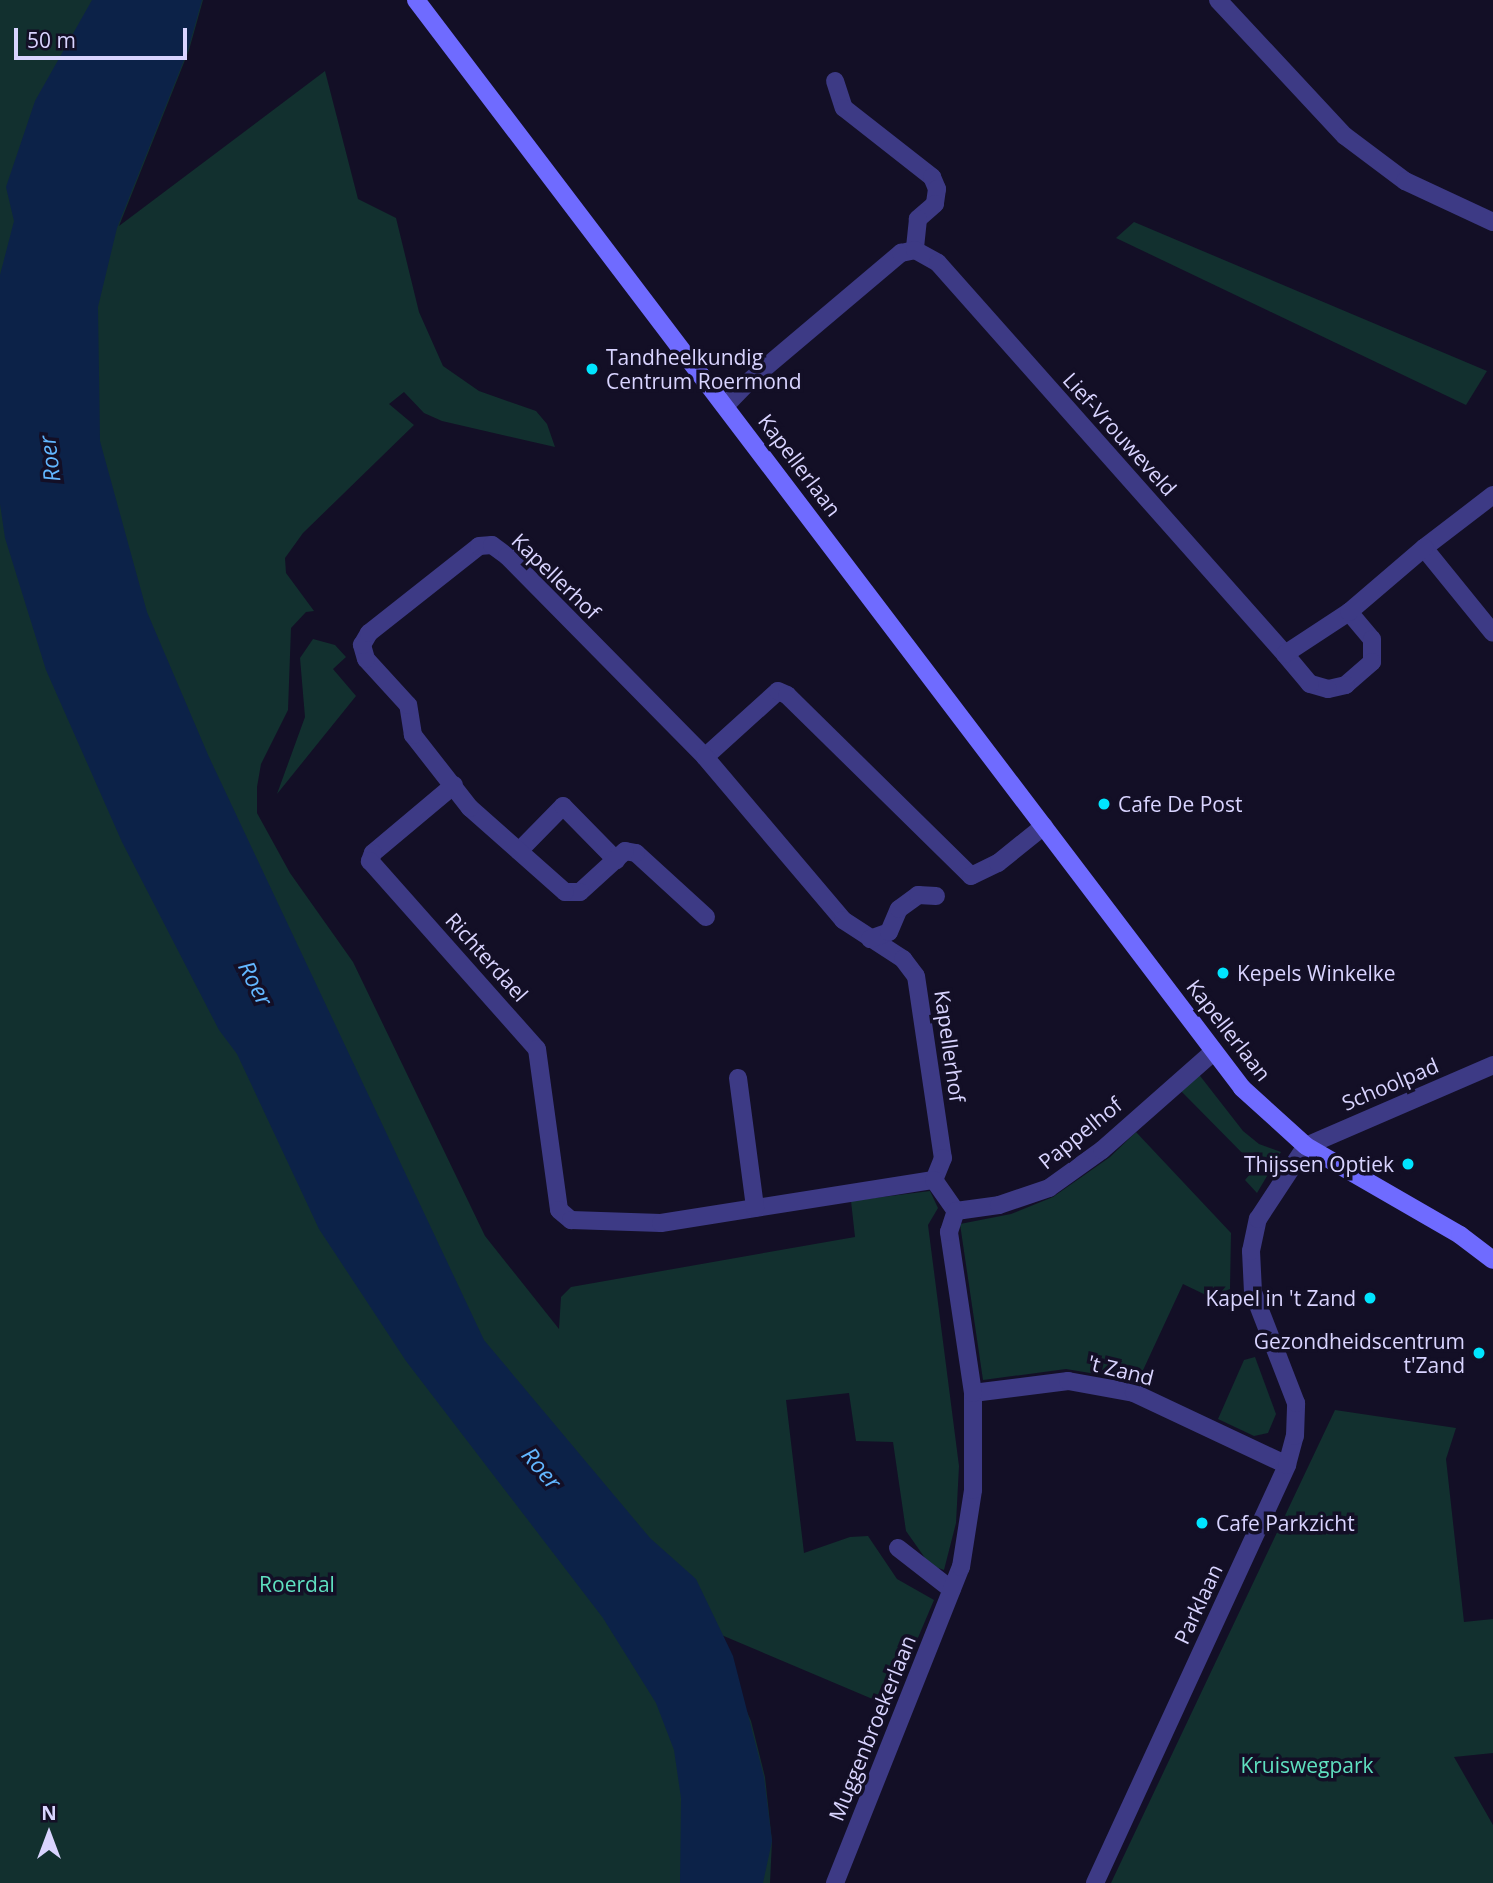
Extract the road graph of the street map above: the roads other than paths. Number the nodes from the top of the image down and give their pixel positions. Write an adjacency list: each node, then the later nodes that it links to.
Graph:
1 (416, 0): 6 (street, Kapellerlaan)
2 (1217, 0): 4 (street)
3 (835, 80): 5 (street)
4 (1493, 222)
5 (915, 250): 6 (street); 11 (street, Lief-Vrouweveld)
6 (726, 405): 14 (street, Kapellerlaan)
7 (1493, 495): 8 (street)
8 (1424, 548): 9 (street); 10 (street)
9 (1349, 612): 11 (street); 11 (street, Lief-Vrouweveld)
10 (1493, 633)
11 (1285, 654)
12 (705, 757): 13 (street, Kapellerhof); 14 (street); 19 (street, Kapellerhof)
13 (454, 785): 15 (street); 25 (street, Richterdael)
14 (1044, 826): 20 (street, Kapellerlaan)
15 (519, 851): 16 (street); 16 (street)
16 (616, 859): 18 (street)
17 (936, 896): 19 (street)
18 (706, 917)
19 (870, 939): 24 (street, Kapellerhof)
20 (1213, 1052): 23 (street, Kapellerlaan); 26 (street, Pappelhof)
21 (1493, 1065): 23 (street, Schoolpad)
22 (738, 1078): 25 (street)
23 (1306, 1146): 27 (street, Kapellerlaan); 29 (street, Parklaan)
24 (934, 1180): 25 (street); 26 (street)
25 (755, 1208)
26 (956, 1211): 28 (street, Muggenbroekerlaan)
27 (1493, 1260)
28 (974, 1393): 29 (street, 't Zand); 31 (street, Muggenbroekerlaan)
29 (1287, 1465): 33 (street, Parklaan)
30 (898, 1548): 31 (street)
31 (951, 1590): 32 (street, Muggenbroekerlaan)
32 (835, 1883)
33 (1096, 1883)

